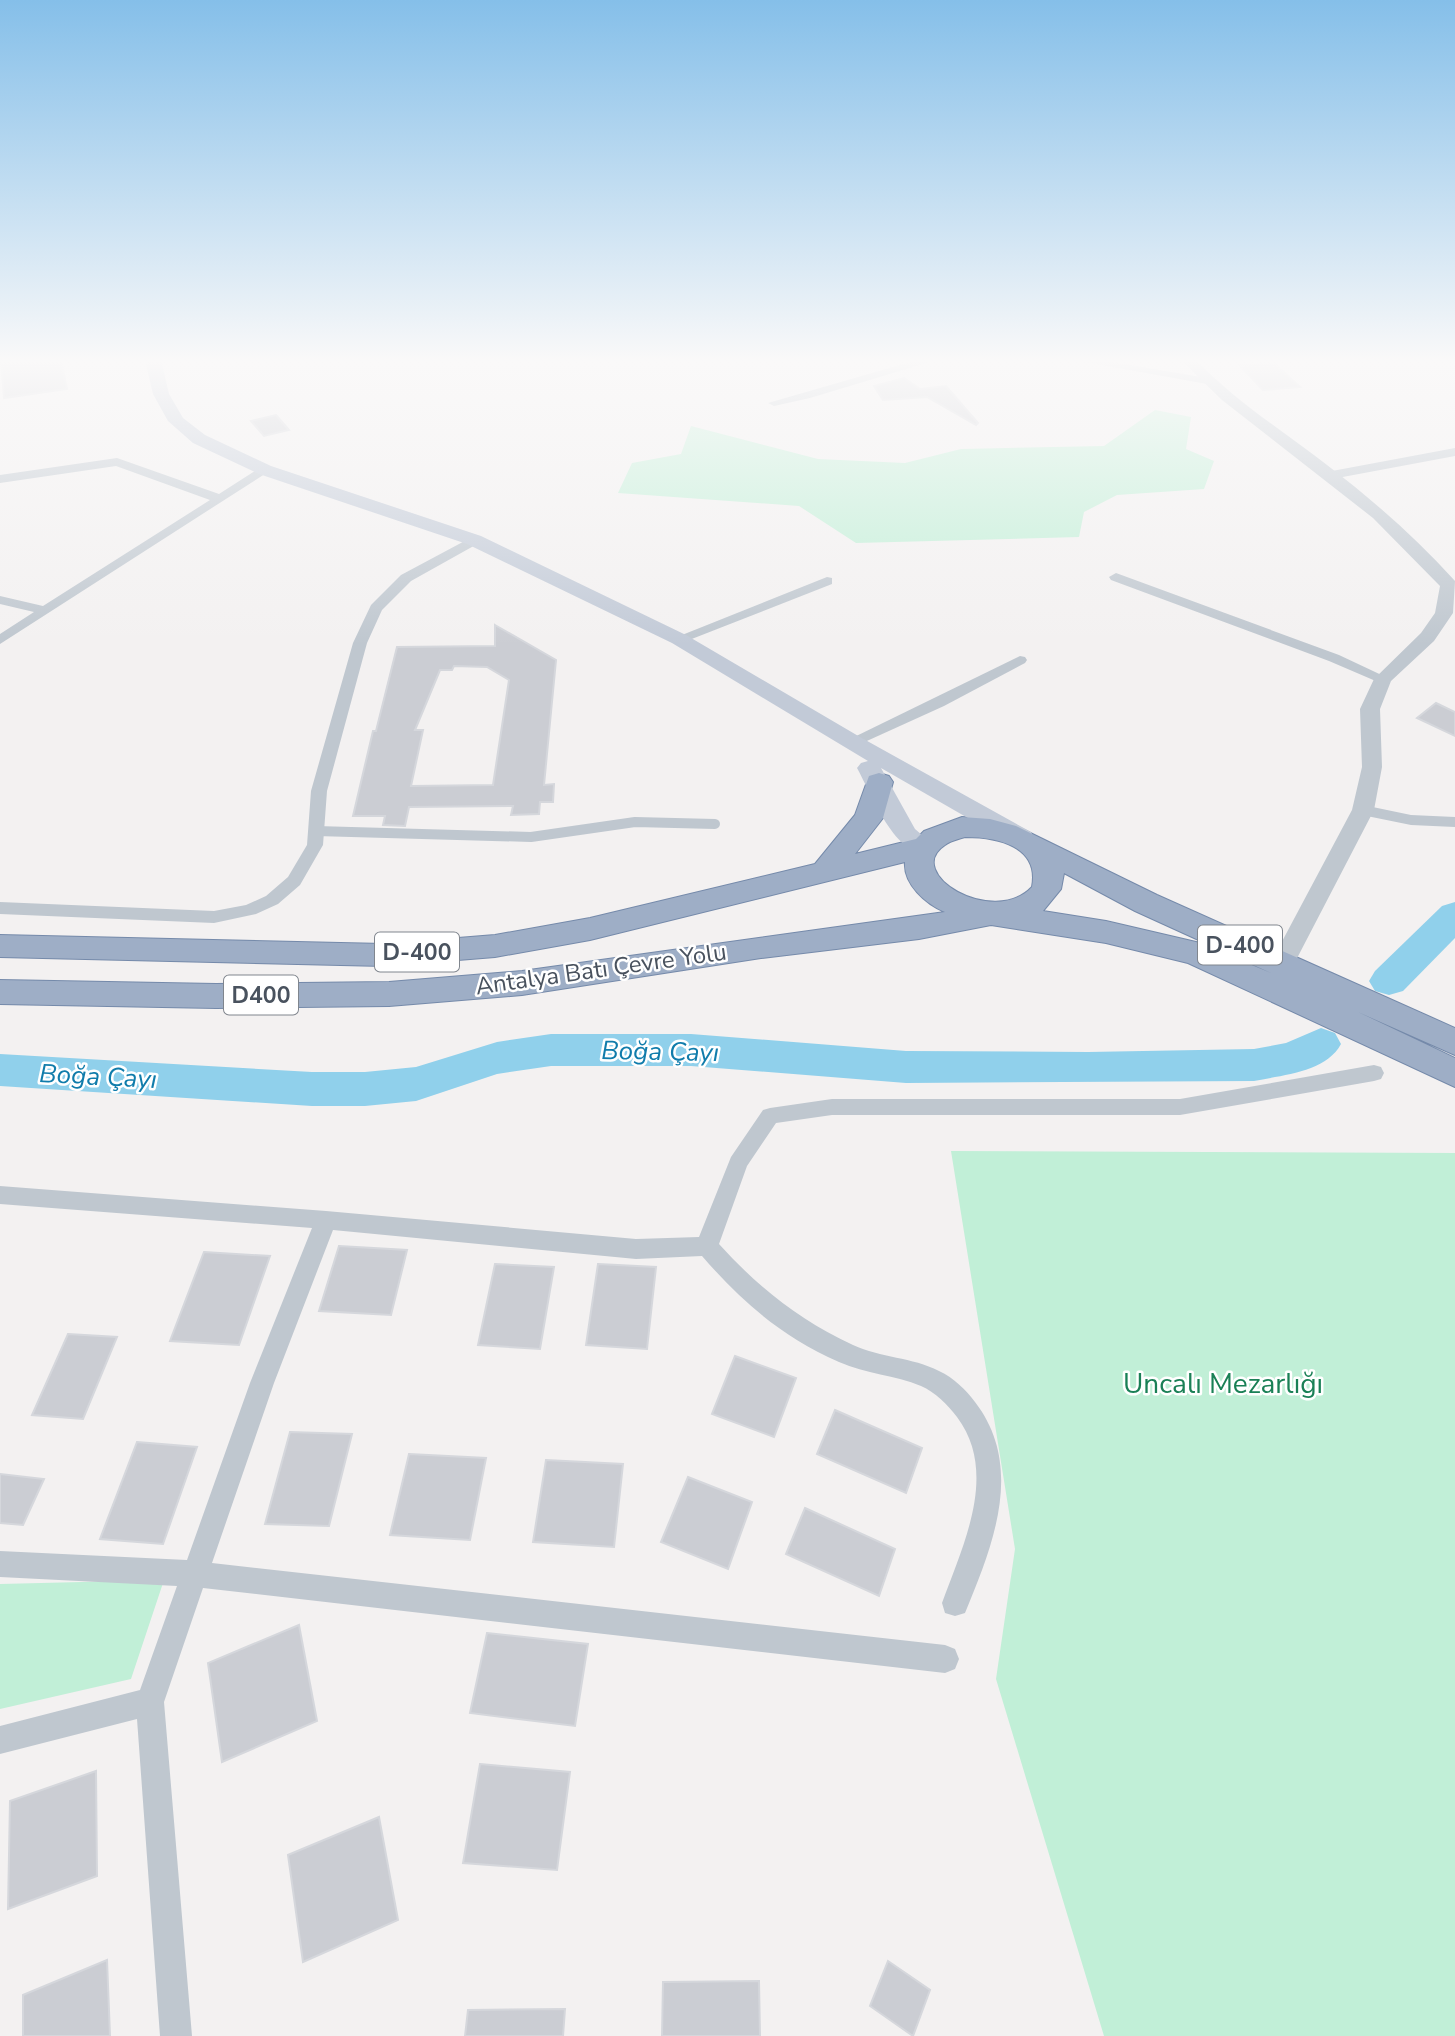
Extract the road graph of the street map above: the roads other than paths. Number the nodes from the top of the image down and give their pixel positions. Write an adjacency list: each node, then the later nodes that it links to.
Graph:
1 (233, 455): 4 (main road)
2 (1305, 455): 5 (street)
3 (1439, 455): 5 (street)
4 (265, 470): 7 (street); 8 (main road)
5 (1332, 475): 11 (street)
6 (0, 479): 7 (street)
7 (220, 499): 13 (street)
8 (474, 540): 14 (main road); 23 (street)
9 (1116, 577): 17 (street)
10 (827, 582): 14 (street)
11 (1453, 585): 17 (street)
12 (0, 600): 13 (street)
13 (45, 611): 15 (street)
14 (679, 639): 18 (main road)
15 (0, 640)
16 (1020, 660): 18 (street)
17 (1382, 679): 20 (street)
18 (852, 742): 19 (main road); 24 (main road)
19 (879, 782): 25 (main road); 26 (highway)
20 (1363, 810): 21 (street); 30 (street)
21 (1455, 822)
22 (715, 824): 23 (lane)
23 (316, 831): 27 (street)
24 (1028, 842): 25 (highway, D-400); 28 (highway); 30 (highway, D-400)
25 (924, 847): 26 (highway, D-400); 28 (highway)
26 (825, 871): 29 (highway, D-400)
27 (0, 908)
28 (991, 914): 31 (highway, Antalya Batı Çevre Yolu / D-400); 35 (highway, Antalya Batı Çevre Yolu / D-400)
29 (0, 946)
30 (1282, 964): 33 (highway, D-400)
31 (522, 983): 32 (highway, Antalya Batı Çevre Yolu / D400)
32 (0, 992)
33 (1455, 1042)
34 (1374, 1073): 38 (street)
35 (1455, 1073)
36 (0, 1195): 37 (street)
37 (326, 1220): 38 (street); 40 (street)
38 (707, 1246): 41 (street)
39 (0, 1564): 40 (street)
40 (193, 1574): 42 (street); 43 (street)
41 (955, 1603)
42 (945, 1660)
43 (150, 1702): 44 (street); 45 (street)
44 (0, 1740)
45 (176, 2036)

